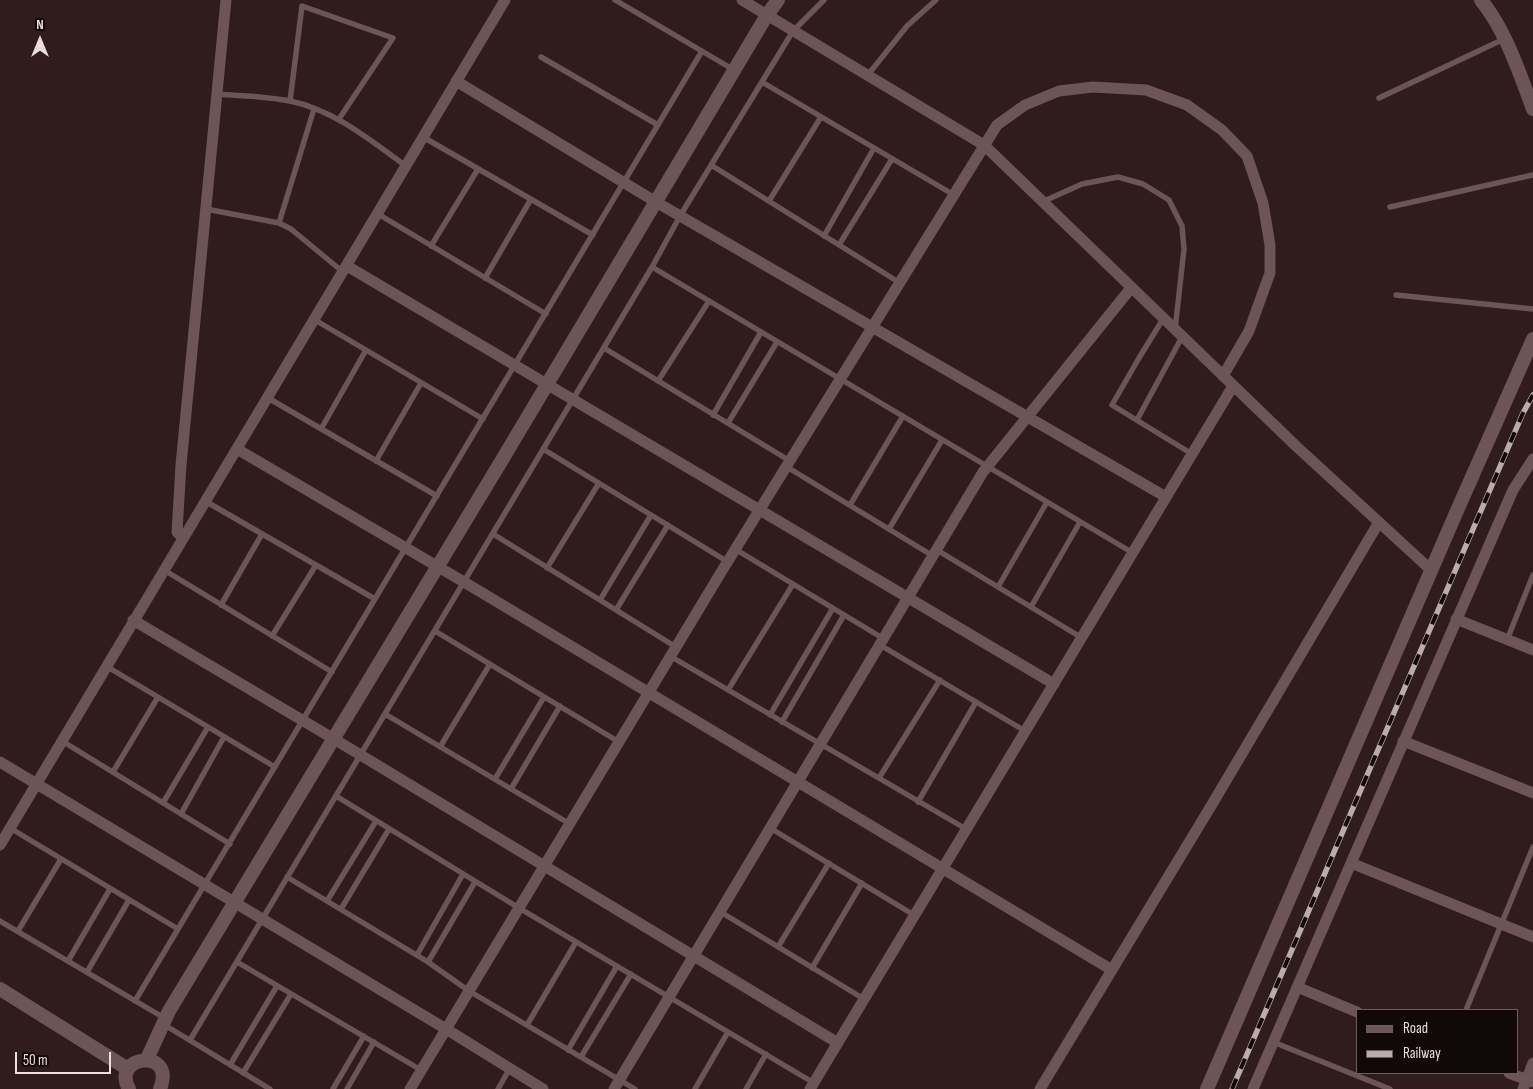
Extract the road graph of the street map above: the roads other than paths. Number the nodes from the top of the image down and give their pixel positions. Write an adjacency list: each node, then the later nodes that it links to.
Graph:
1 (226, 0): 18 (street)
2 (504, 0): 16 (street)
3 (615, 0): 12 (lane)
4 (742, 0): 9 (street)
5 (778, 0): 9 (street)
6 (824, 0): 10 (lane)
7 (1481, 0): 11 (street)
8 (933, 1): 15 (lane)
9 (767, 15): 10 (street); 14 (street)
10 (793, 31): 15 (street); 17 (lane)
11 (1504, 39): 19 (lane); 22 (street)
12 (702, 51): 14 (lane); 25 (lane)
13 (541, 57): 25 (lane)
14 (734, 70): 38 (street)
15 (867, 76): 27 (street)
16 (456, 81): 26 (street); 34 (street)
17 (762, 82): 23 (lane); 30 (lane)
18 (217, 94): 20 (lane); 41 (street)
19 (1379, 98)
20 (290, 101): 21 (lane); 24 (lane)
21 (314, 109): 24 (lane); 44 (lane)
22 (1533, 109)
23 (821, 117): 28 (lane); 37 (lane)
24 (339, 119): 31 (lane)
25 (658, 125): 34 (lane)
26 (423, 137): 31 (street); 32 (lane)
27 (984, 145): 35 (street); 39 (street); 68 (street)
28 (874, 148): 29 (lane); 46 (lane)
29 (892, 159): 35 (lane); 47 (lane)
30 (711, 165): 37 (lane); 43 (lane)
31 (406, 166): 42 (street)
32 (478, 169): 36 (lane); 48 (lane)
33 (1533, 175): 40 (lane)
34 (624, 182): 38 (street); 45 (lane)
35 (954, 196): 52 (street)
36 (530, 199): 45 (lane); 51 (lane)
37 (769, 201): 46 (lane)
38 (656, 202): 43 (street); 72 (street)
39 (1042, 202): 53 (street); 62 (lane)
40 (1390, 207)
41 (206, 209): 44 (lane); 105 (street)
42 (378, 214): 48 (lane); 50 (street)
43 (680, 216): 49 (lane); 60 (street)
44 (278, 224): 50 (lane)
45 (593, 235): 57 (lane)
46 (824, 236): 47 (lane)
47 (839, 245): 52 (lane)
48 (430, 246): 51 (lane)
49 (652, 267): 55 (lane); 65 (lane)
50 (345, 269): 59 (street); 67 (street)
51 (485, 278): 57 (lane)
52 (900, 284): 60 (street)
53 (1131, 288): 58 (street); 78 (street)
54 (1396, 294): 56 (lane)
55 (709, 301): 61 (lane); 70 (lane)
56 (1533, 309)
57 (546, 314): 67 (lane)
58 (1164, 319): 62 (street); 80 (lane)
59 (315, 320): 66 (lane); 74 (street)
60 (873, 328): 69 (street); 78 (street)
61 (761, 332): 64 (lane); 76 (lane)
62 (1178, 333): 68 (street); 80 (lane)
63 (1533, 339): 115 (street)
64 (777, 342): 69 (lane); 81 (lane)
65 (604, 348): 70 (lane); 75 (lane)
66 (366, 350): 71 (lane); 82 (lane)
67 (515, 365): 72 (street); 79 (lane)
68 (1223, 376): 73 (street)
69 (841, 379): 77 (lane); 89 (street)
70 (658, 381): 76 (lane)
71 (421, 383): 79 (lane); 88 (lane)
72 (547, 384): 75 (street); 112 (street)
73 (1233, 386): 86 (street); 100 (street)
74 (268, 398): 82 (lane); 84 (street)
75 (573, 399): 85 (lane); 97 (street)
76 (713, 415): 81 (lane)
77 (903, 416): 83 (lane); 96 (lane)
78 (1027, 417): 90 (street); 93 (street)
79 (483, 419): 92 (lane)
80 (1137, 420): 86 (lane)
81 (728, 424): 89 (lane)
82 (321, 429): 88 (lane)
83 (942, 440): 90 (lane); 102 (lane)
84 (237, 449): 94 (street); 106 (street)
85 (543, 449): 91 (lane); 104 (lane)
86 (1192, 454): 93 (street)
87 (1533, 459): 128 (street)
88 (376, 461): 92 (lane)
89 (788, 464): 96 (lane); 97 (street)
90 (987, 467): 95 (lane); 108 (street)
91 (599, 483): 98 (lane); 113 (lane)
92 (437, 496): 106 (lane)
93 (1166, 497): 109 (street)
94 (205, 501): 103 (lane); 105 (street)
95 (1047, 502): 99 (lane); 119 (lane)
96 (850, 505): 102 (lane)
97 (760, 510): 107 (street); 120 (street)
98 (651, 515): 101 (lane); 122 (lane)
99 (1080, 522): 109 (lane); 124 (lane)
100 (1379, 522): 115 (street); 217 (street)
101 (668, 525): 110 (lane); 126 (lane)
102 (889, 529): 108 (lane)
103 (262, 534): 111 (lane); 123 (lane)
104 (493, 534): 113 (lane); 117 (lane)
105 (183, 538): 114 (street)
106 (406, 548): 112 (street); 121 (lane)
107 (736, 549): 110 (street); 118 (lane)
108 (935, 553): 119 (lane); 120 (street)
109 (1133, 553): 132 (street)
110 (728, 562): 136 (street)
111 (316, 565): 121 (lane); 131 (lane)
112 (438, 567): 117 (street); 155 (street)
113 (547, 568): 122 (lane)
114 (164, 570): 123 (lane); 129 (street)
115 (1431, 570): 265 (street)
116 (1533, 575): 133 (lane)
117 (464, 582): 130 (lane); 143 (street)
118 (793, 584): 125 (lane); 142 (lane)
119 (998, 587): 124 (lane)
120 (908, 598): 134 (street); 141 (street)
121 (375, 599): 139 (lane)
122 (600, 600): 126 (lane)
123 (221, 605): 131 (lane)
124 (1031, 607): 132 (lane)
125 (833, 608): 127 (lane); 149 (lane)
126 (616, 610): 136 (lane)
127 (844, 615): 134 (lane); 151 (lane)
128 (1456, 619): 133 (street); 157 (street)
129 (133, 620): 138 (street); 150 (street)
130 (434, 631): 137 (lane); 148 (lane)
131 (272, 636): 139 (lane)
132 (1082, 638): 141 (street)
133 (1507, 640): 135 (street)
134 (882, 642): 140 (lane); 159 (street)
135 (1533, 650)
136 (673, 652): 142 (lane); 143 (street)
137 (490, 664): 145 (lane); 160 (lane)
138 (106, 666): 144 (lane); 156 (street)
139 (332, 672): 150 (lane)
140 (940, 680): 146 (lane); 165 (lane)
141 (1054, 684): 153 (street)
142 (728, 690): 149 (lane)
143 (648, 693): 158 (street); 167 (street)
144 (158, 697): 152 (lane); 164 (lane)
145 (544, 697): 147 (lane); 166 (lane)
146 (976, 702): 153 (lane); 172 (lane)
147 (560, 706): 158 (lane); 169 (lane)
148 (385, 714): 160 (lane); 161 (lane)
149 (770, 715): 151 (lane)
150 (303, 721): 155 (street); 163 (lane)
151 (782, 722): 159 (lane)
152 (208, 727): 154 (lane); 173 (lane)
153 (1026, 731): 180 (street)
154 (224, 737): 163 (lane); 174 (lane)
155 (334, 739): 161 (street); 197 (street)
156 (62, 741): 164 (lane); 168 (street)
157 (1403, 741): 170 (street); 186 (street)
158 (619, 742): 176 (street)
159 (820, 744): 165 (lane); 167 (street)
160 (440, 747): 166 (lane)
161 (361, 755): 171 (lane); 187 (street)
162 (0, 762): 168 (street)
163 (275, 768): 181 (lane)
164 (113, 772): 173 (lane)
165 (879, 778): 172 (lane)
166 (495, 779): 169 (lane)
167 (798, 782): 178 (street); 188 (street)
168 (36, 783): 177 (street); 193 (street)
169 (511, 789): 176 (lane)
170 (1533, 793)
171 (336, 796): 175 (lane); 190 (lane)
172 (918, 802): 180 (lane)
173 (163, 803): 174 (lane)
174 (181, 814): 181 (lane)
175 (376, 821): 179 (lane); 196 (lane)
176 (570, 824): 187 (street)
177 (10, 828): 182 (street); 184 (lane)
178 (770, 828): 185 (lane); 200 (street)
179 (389, 829): 189 (lane); 199 (lane)
180 (966, 829): 188 (street)
181 (230, 844): 193 (lane)
182 (0, 845)
183 (1533, 847): 204 (lane)
184 (61, 859): 194 (lane); 206 (lane)
185 (829, 863): 192 (lane); 209 (lane)
186 (1350, 863): 204 (street); 221 (street)
187 (544, 866): 198 (street); 211 (street)
188 (942, 869): 201 (street); 217 (street)
189 (463, 874): 191 (lane); 210 (lane)
190 (288, 877): 196 (lane); 202 (lane)
191 (475, 882): 198 (lane); 214 (lane)
192 (862, 883): 201 (lane); 216 (lane)
193 (205, 884): 197 (street); 205 (lane)
194 (110, 888): 195 (lane); 212 (lane)
195 (129, 900): 205 (lane); 218 (lane)
196 (327, 901): 199 (lane)
197 (235, 902): 202 (street); 230 (street)
198 (519, 908): 208 (lane); 223 (street)
199 (341, 909): 210 (lane)
200 (719, 912): 209 (lane); 211 (street)
201 (914, 915): 226 (street)
202 (263, 919): 213 (lane); 232 (street)
203 (0, 921): 206 (lane)
204 (1501, 924): 207 (street); 228 (lane)
205 (178, 929): 227 (lane)
206 (18, 931): 212 (lane)
207 (1533, 936)
208 (576, 942): 215 (lane); 231 (lane)
209 (778, 947): 216 (lane)
210 (417, 955): 214 (lane)
211 (693, 956): 225 (street); 238 (street)
212 (68, 962): 218 (lane)
213 (237, 962): 220 (lane); 235 (lane)
214 (428, 962): 223 (lane)
215 (617, 966): 219 (lane); 239 (lane)
216 (812, 968): 226 (lane)
217 (1112, 970): 264 (street)
218 (87, 972): 227 (lane)
219 (630, 974): 225 (lane); 241 (lane)
220 (277, 986): 224 (lane); 244 (lane)
221 (1297, 988): 229 (street); 237 (street)
222 (0, 990): 246 (street)
223 (469, 991): 231 (lane); 232 (street)
224 (291, 994): 234 (lane); 248 (lane)
225 (668, 997): 233 (lane); 250 (street)
226 (864, 999): 238 (street)
227 (135, 1002): 230 (lane)
228 (1466, 1009)
229 (1356, 1012)
230 (164, 1021): 235 (lane); 242 (street)
231 (527, 1025): 239 (lane)
232 (446, 1029): 245 (street); 247 (street)
233 (728, 1032): 240 (lane); 262 (lane)
234 (364, 1036): 236 (lane); 256 (lane)
235 (190, 1040): 244 (lane)
236 (374, 1042): 247 (lane); 257 (lane)
237 (1273, 1042): 266 (street); 267 (lane)
238 (838, 1043): 252 (street)
239 (568, 1050): 241 (lane)
240 (766, 1054): 252 (lane); 263 (lane)
241 (582, 1058): 250 (lane)
242 (147, 1059): 246 (street); 254 (street)
243 (1533, 1063): 251 (street)
244 (230, 1065): 248 (lane)
245 (510, 1068): 259 (lane); 260 (street)
246 (128, 1069): 253 (street)
247 (421, 1070): 258 (street)
248 (244, 1073): 255 (lane)
249 (1511, 1074): 251 (street)
250 (616, 1084): 261 (lane)
251 (1527, 1084)
252 (812, 1086)
253 (129, 1089)
254 (160, 1089)
255 (270, 1089)
256 (333, 1089)
257 (347, 1089)
258 (410, 1089)
259 (498, 1089)
260 (544, 1089)
261 (635, 1089)
262 (695, 1089)
263 (746, 1089)
264 (1040, 1089)
265 (1207, 1089)
266 (1253, 1089)
267 (1390, 1089)

